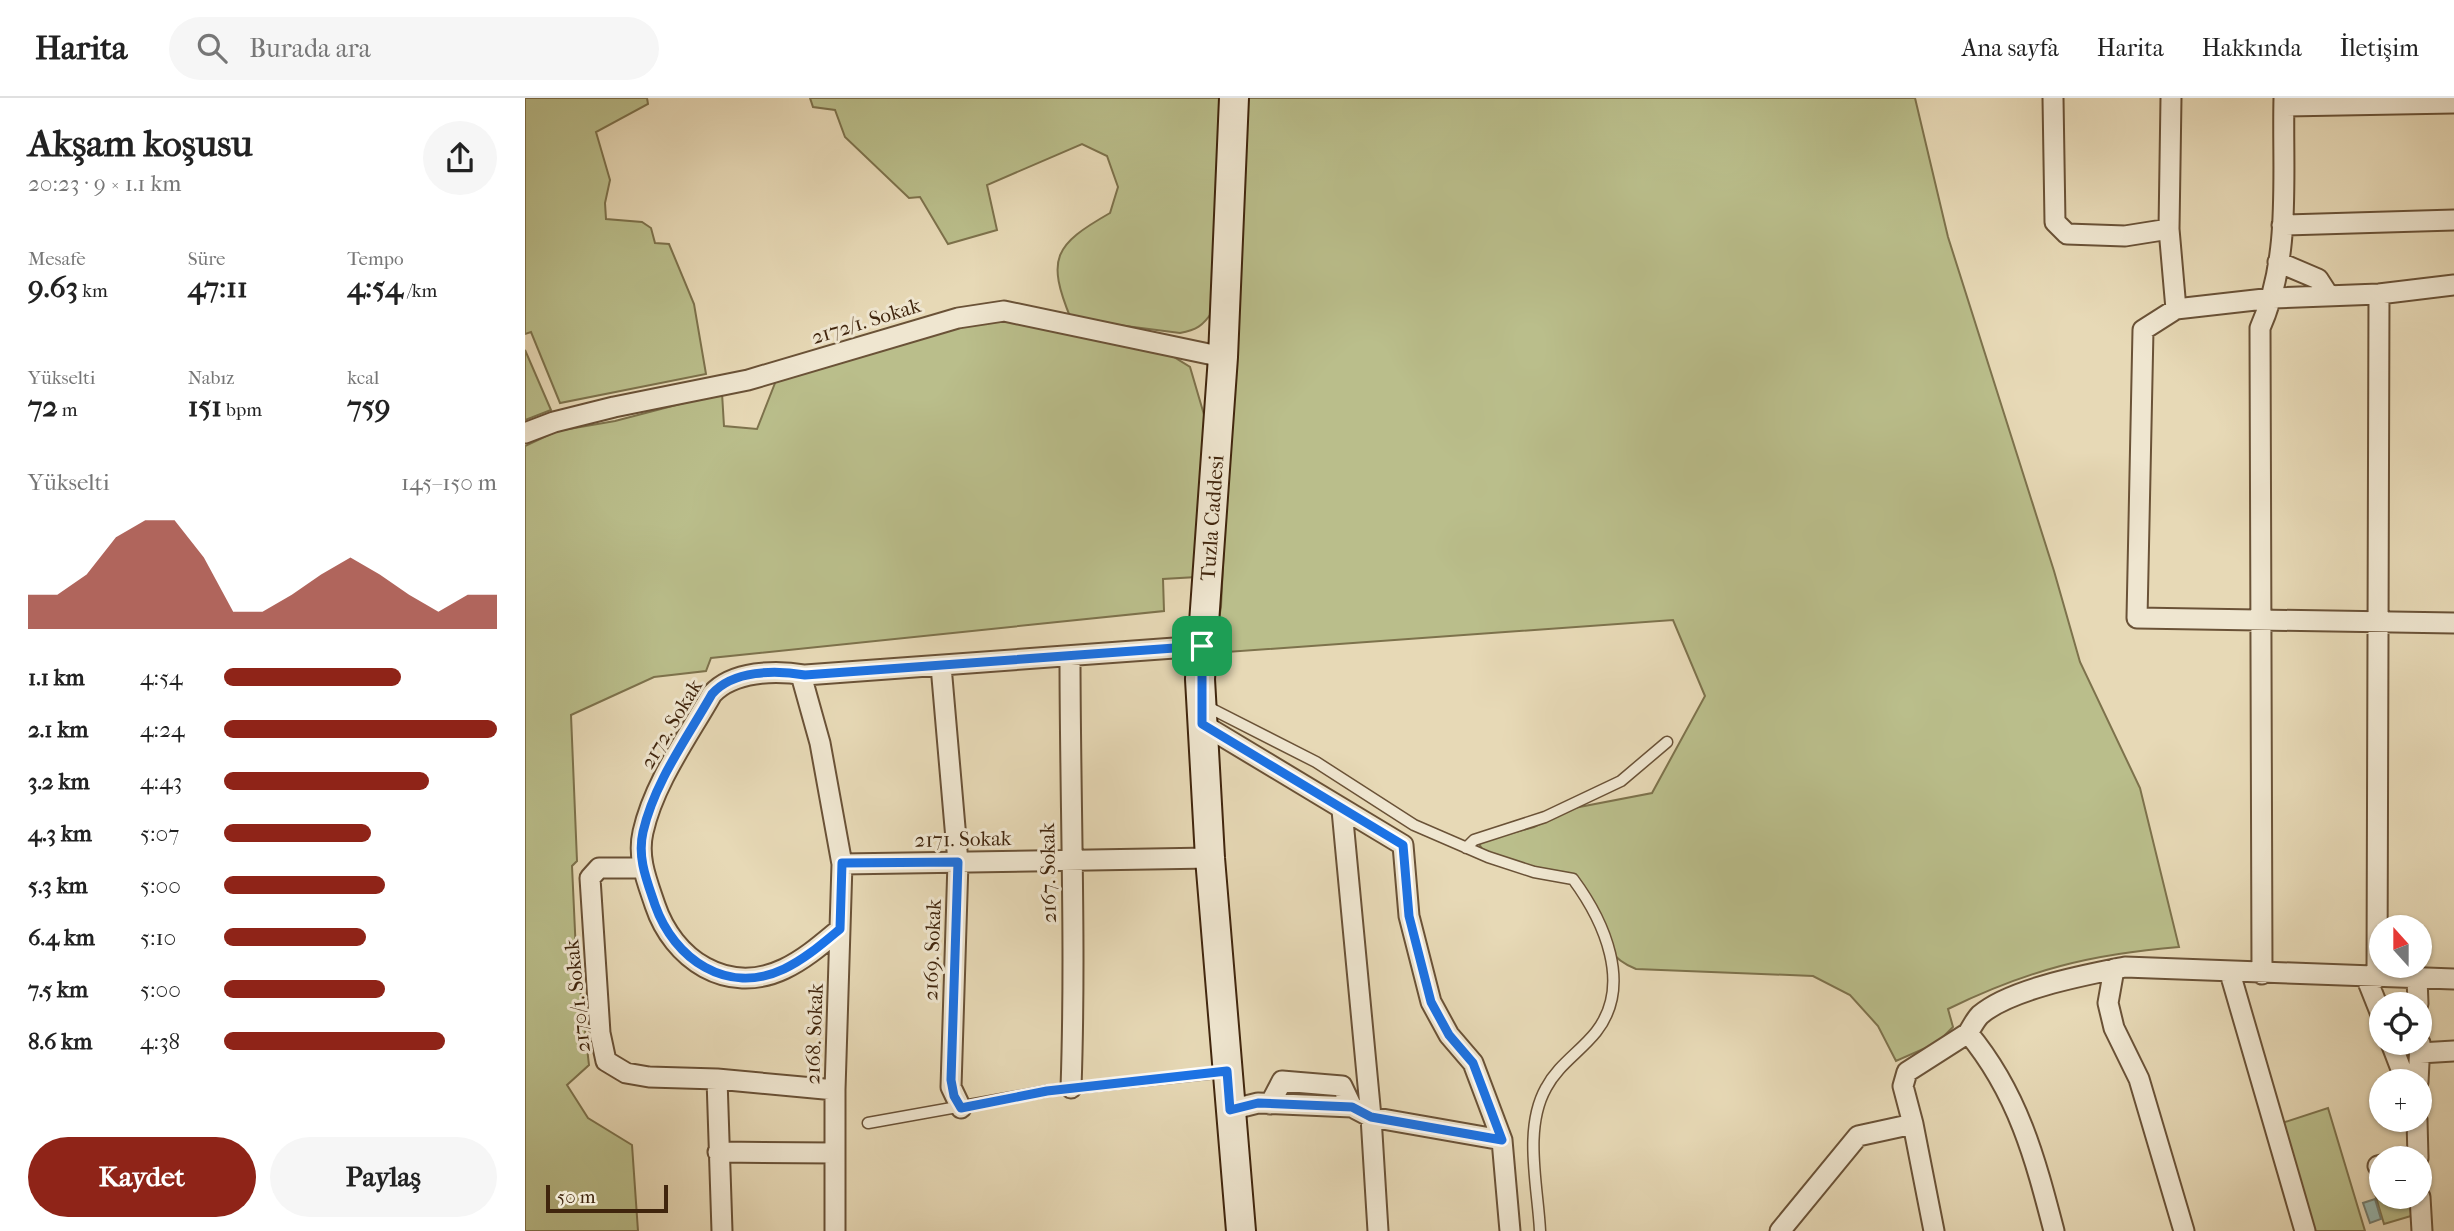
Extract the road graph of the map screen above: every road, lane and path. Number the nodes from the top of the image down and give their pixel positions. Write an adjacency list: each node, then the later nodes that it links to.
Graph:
1 (1234, 98): 15 (main road, Tuzla Caddesi)
2 (2053, 98): 8 (street)
3 (2171, 98): 8 (street)
4 (2284, 102): 5 (street); 7 (street)
5 (2454, 103)
6 (2454, 220): 7 (street)
7 (2283, 225): 9 (street)
8 (2169, 229): 14 (street)
9 (2278, 262): 12 (street); 13 (street)
10 (2454, 285): 11 (street)
11 (2379, 294): 12 (street); 18 (street)
12 (2329, 296): 13 (street)
13 (2273, 298): 14 (street); 17 (street)
14 (2176, 309): 17 (street)
15 (1223, 356): 16 (street, 2172/1. Sokak); 20 (main road, Tuzla Caddesi)
16 (525, 433)
17 (2261, 620): 18 (street); 37 (street)
18 (2379, 622): 19 (street); 33 (street)
19 (2454, 623)
20 (1202, 646): 21 (street, 2172. Sokak); 24 (main road, Tuzla Caddesi)
21 (1070, 656): 22 (street, 2172. Sokak); 29 (street, 2167. Sokak)
22 (941, 666): 23 (street, 2172. Sokak); 30 (street, 2169. Sokak)
23 (801, 675): 31 (street, 2168. Sokak); 32 (street, 2172. Sokak)
24 (1201, 714): 26 (street); 27 (lane); 28 (main road, Tuzla Caddesi)
25 (1667, 742): 27 (lane)
26 (1342, 810): 51 (street); 54 (street)
27 (1466, 848): 63 (lane)
28 (1210, 858): 29 (street, 2171. Sokak); 45 (main road, Tuzla Caddesi)
29 (1070, 860): 30 (street, 2171. Sokak); 47 (street, 2167. Sokak)
30 (958, 862): 31 (street, 2171. Sokak); 49 (street, 2169. Sokak)
31 (842, 863): 34 (street, 2168. Sokak)
32 (643, 868): 34 (street, 2172. Sokak); 46 (street, 2170/1. Sokak)
33 (2372, 915)
34 (840, 929): 48 (street, 2168. Sokak)
35 (2113, 969): 36 (street); 42 (street); 67 (street)
36 (2230, 973): 37 (street); 68 (street)
37 (2262, 974): 38 (street)
38 (2369, 977)
39 (2417, 978): 40 (street); 41 (street)
40 (2454, 979)
41 (2418, 992)
42 (1968, 1033): 53 (street); 66 (street)
43 (2432, 1049): 44 (street)
44 (2454, 1051)
45 (1227, 1071): 47 (lane); 50 (main road, Tuzla Caddesi)
46 (717, 1079): 48 (street, 2170/1. Sokak); 55 (street)
47 (1071, 1088): 49 (lane)
48 (835, 1090): 56 (street, 2168. Sokak)
49 (961, 1108): 52 (lane)
50 (1230, 1110): 51 (street); 60 (main road, Tuzla Caddesi)
51 (1371, 1117): 54 (street); 61 (street)
52 (868, 1123)
53 (1913, 1124): 64 (street); 65 (street)
54 (1502, 1140): 62 (street)
55 (718, 1152): 56 (street); 58 (street)
56 (834, 1153): 59 (street, 2168. Sokak)
57 (2420, 1209): 69 (street)
58 (722, 1231)
59 (835, 1231)
60 (1241, 1231)
61 (1378, 1231)
62 (1510, 1231)
63 (1540, 1231)
64 (1780, 1231)
65 (1934, 1231)
66 (2054, 1231)
67 (2184, 1231)
68 (2305, 1231)
69 (2421, 1231)

